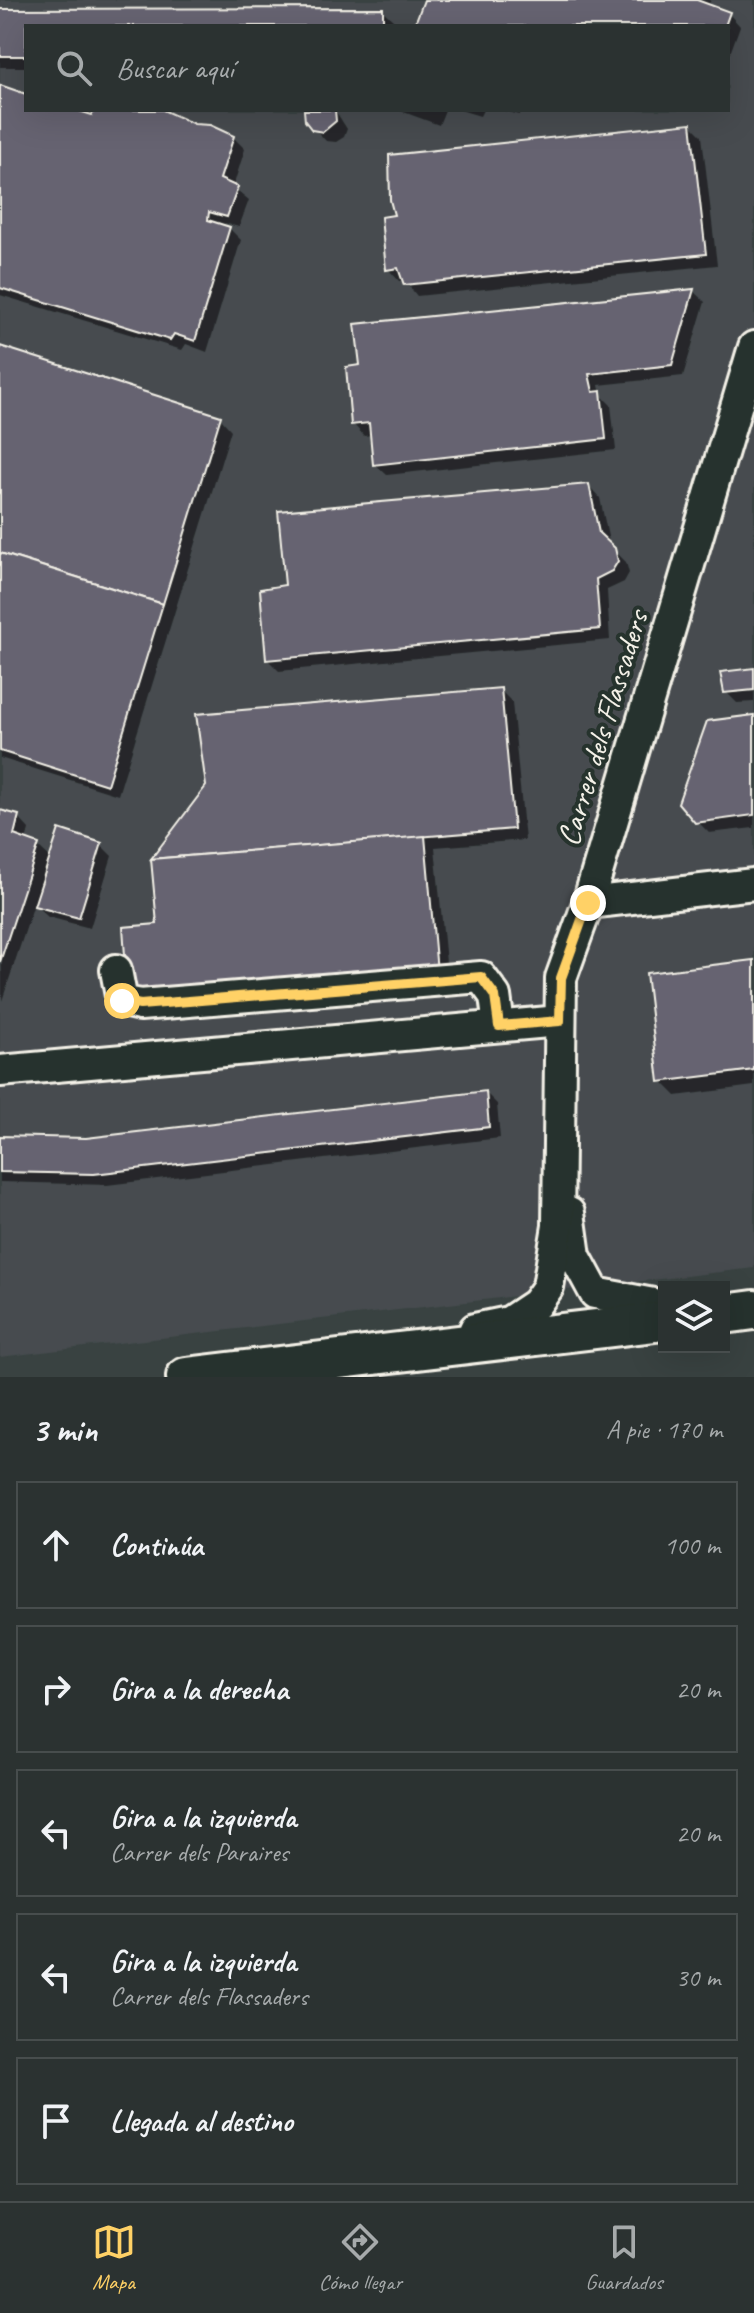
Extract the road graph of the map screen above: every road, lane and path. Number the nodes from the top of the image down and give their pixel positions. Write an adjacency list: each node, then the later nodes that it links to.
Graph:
1 (754, 347): 3 (street, Carrer dels Flassaders)
2 (754, 884): 3 (street)
3 (588, 903): 5 (street, Carrer dels Flassaders)
4 (116, 970): 6 (street)
5 (560, 1021): 6 (street); 8 (street, Carrer dels Flassaders)
6 (499, 1026): 7 (street)
7 (0, 1071)
8 (558, 1136): 9 (street, Carrer dels Flassaders); 13 (street, Carrer dels Flassaders)
9 (658, 1305)
10 (754, 1310): 11 (main road)
11 (730, 1311)
12 (658, 1322): 13 (main road)
13 (360, 1356): 14 (main road)
14 (186, 1377)

